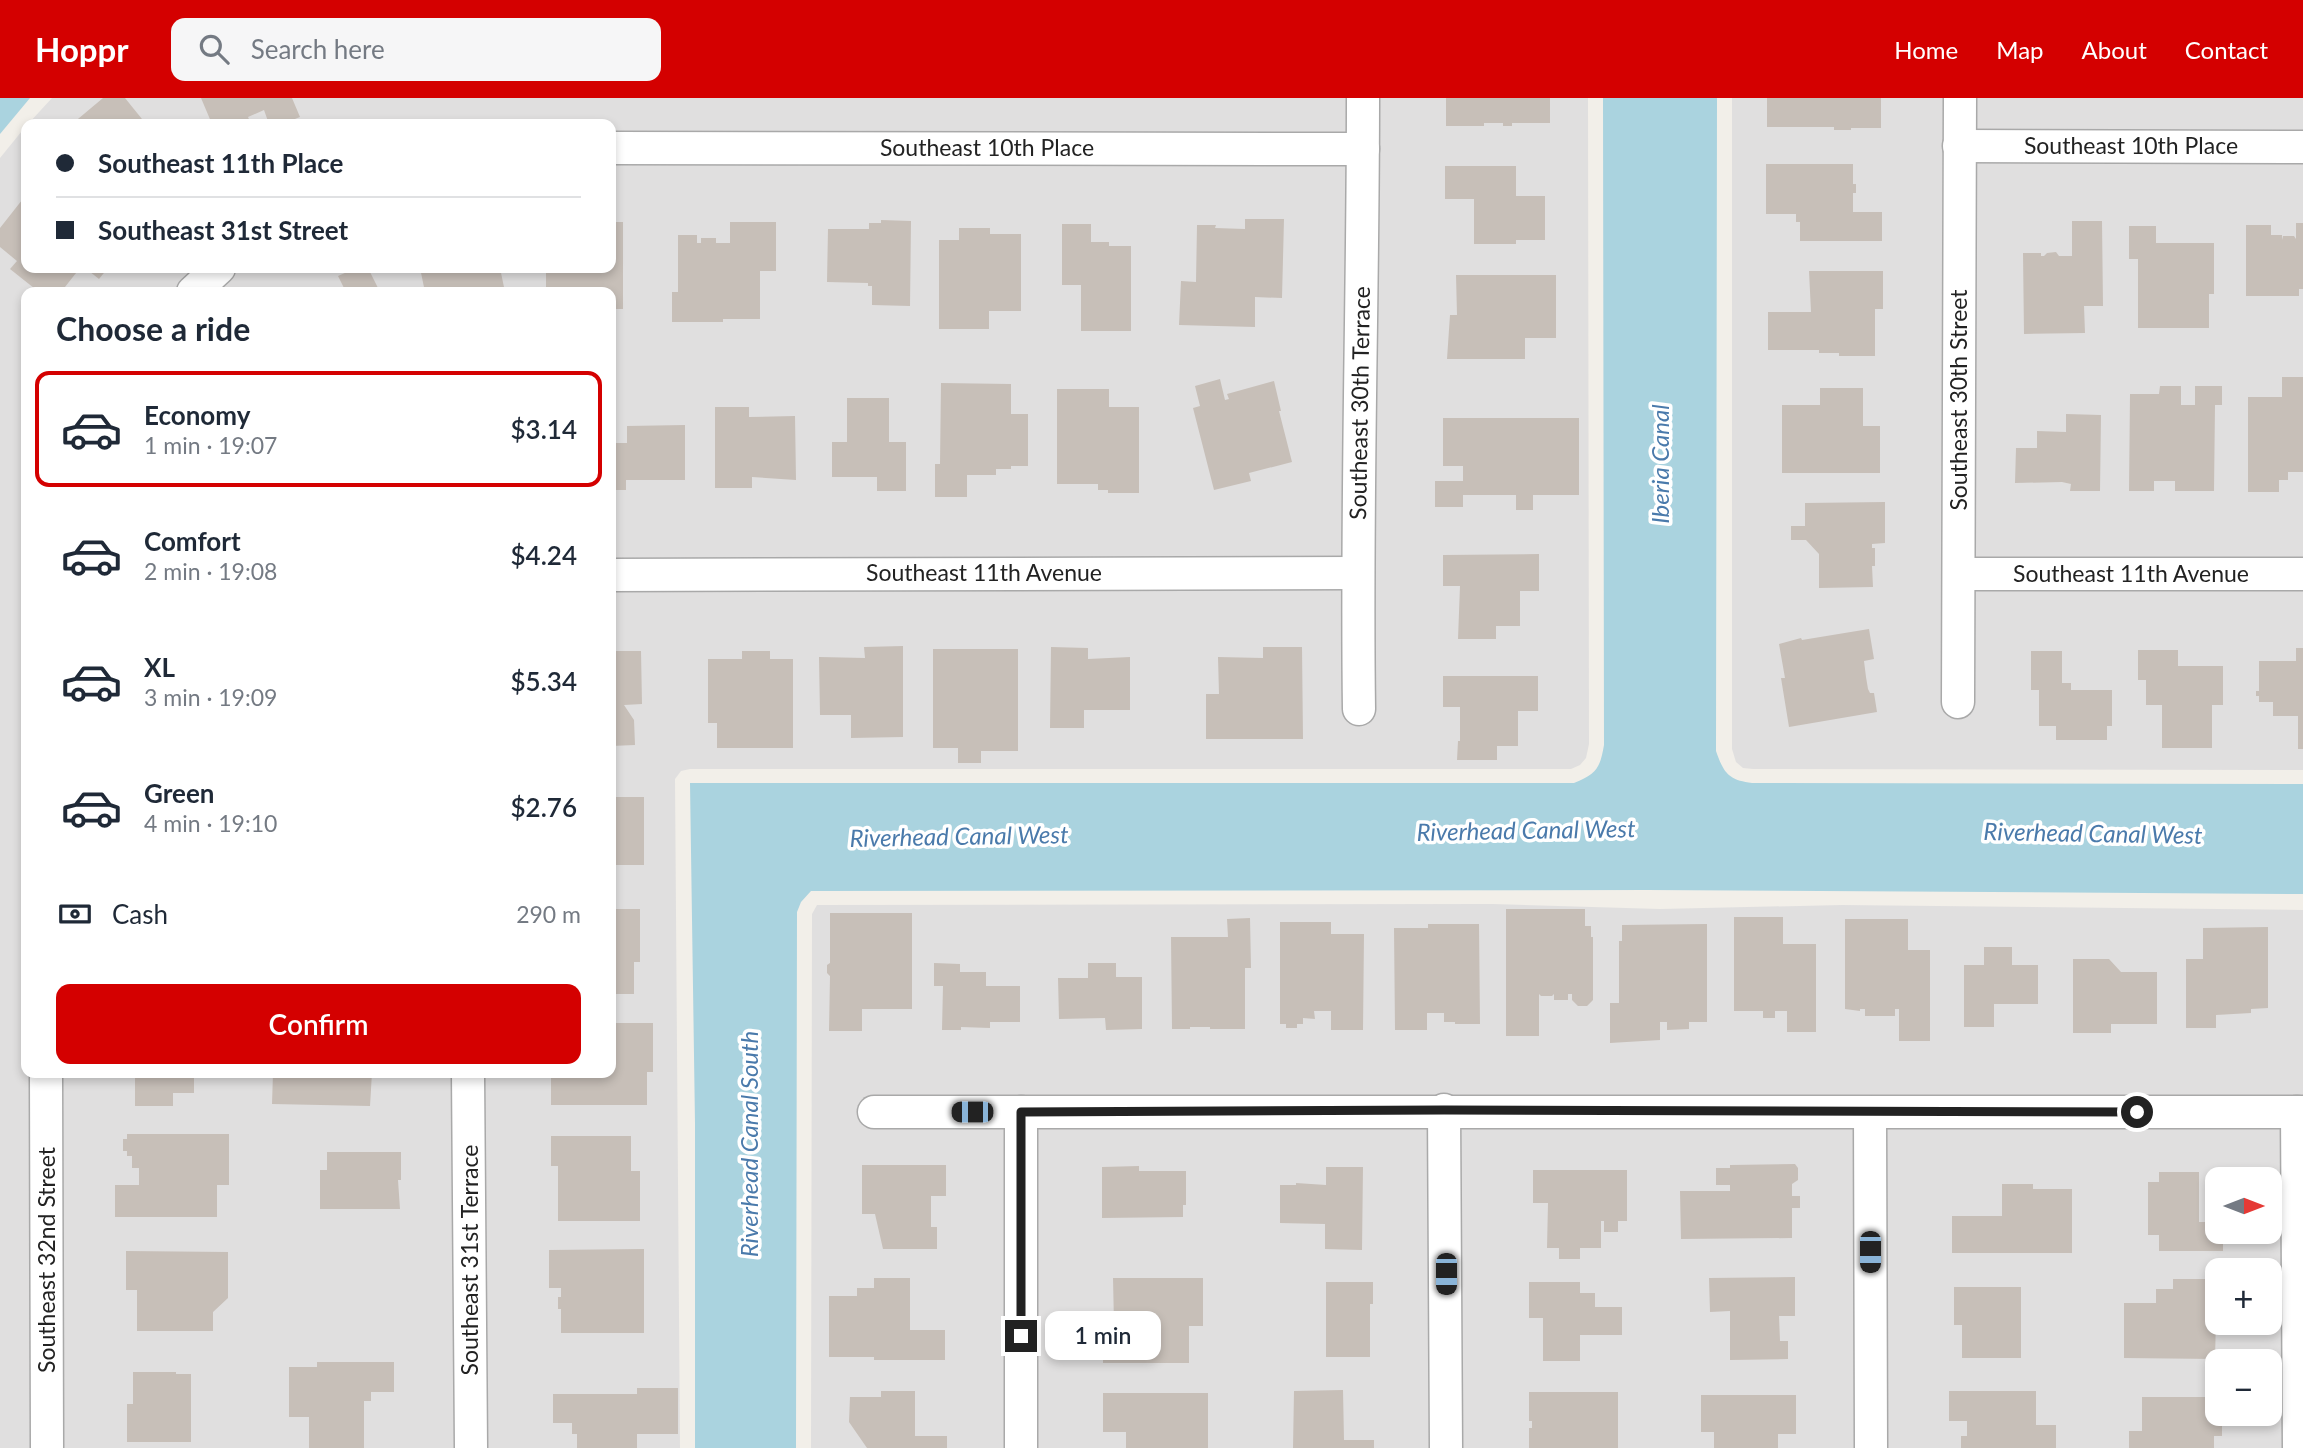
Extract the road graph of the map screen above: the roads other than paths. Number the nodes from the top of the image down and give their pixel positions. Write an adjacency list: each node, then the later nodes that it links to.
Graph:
1 (1363, 98): 6 (street, Southeast 30th Terrace)
2 (1959, 98): 3 (street, Southeast 30th Street)
3 (1959, 146): 4 (street, Southeast 10th Place); 8 (street, Southeast 30th Street)
4 (2303, 147)
5 (616, 148): 6 (street, Southeast 10th Place)
6 (1363, 149): 7 (street, Southeast 30th Terrace)
7 (1357, 573): 10 (street, Southeast 11th Avenue); 12 (street, Southeast 30th Terrace)
8 (1959, 574): 9 (street, Southeast 11th Avenue); 11 (street, Southeast 30th Street)
9 (2303, 574)
10 (616, 575)
11 (1958, 702)
12 (1359, 709)
13 (46, 1078): 20 (street, Southeast 32nd Street)
14 (468, 1078): 21 (street, Southeast 31st Terrace)
15 (1444, 1110): 17 (street); 19 (street); 23 (street)
16 (874, 1112): 17 (street)
17 (1021, 1112): 22 (street)
18 (2300, 1112): 19 (street); 25 (street)
19 (1870, 1113): 24 (street)
20 (47, 1448)
21 (471, 1448)
22 (1021, 1448)
23 (1446, 1448)
24 (1871, 1448)
25 (2299, 1448)

